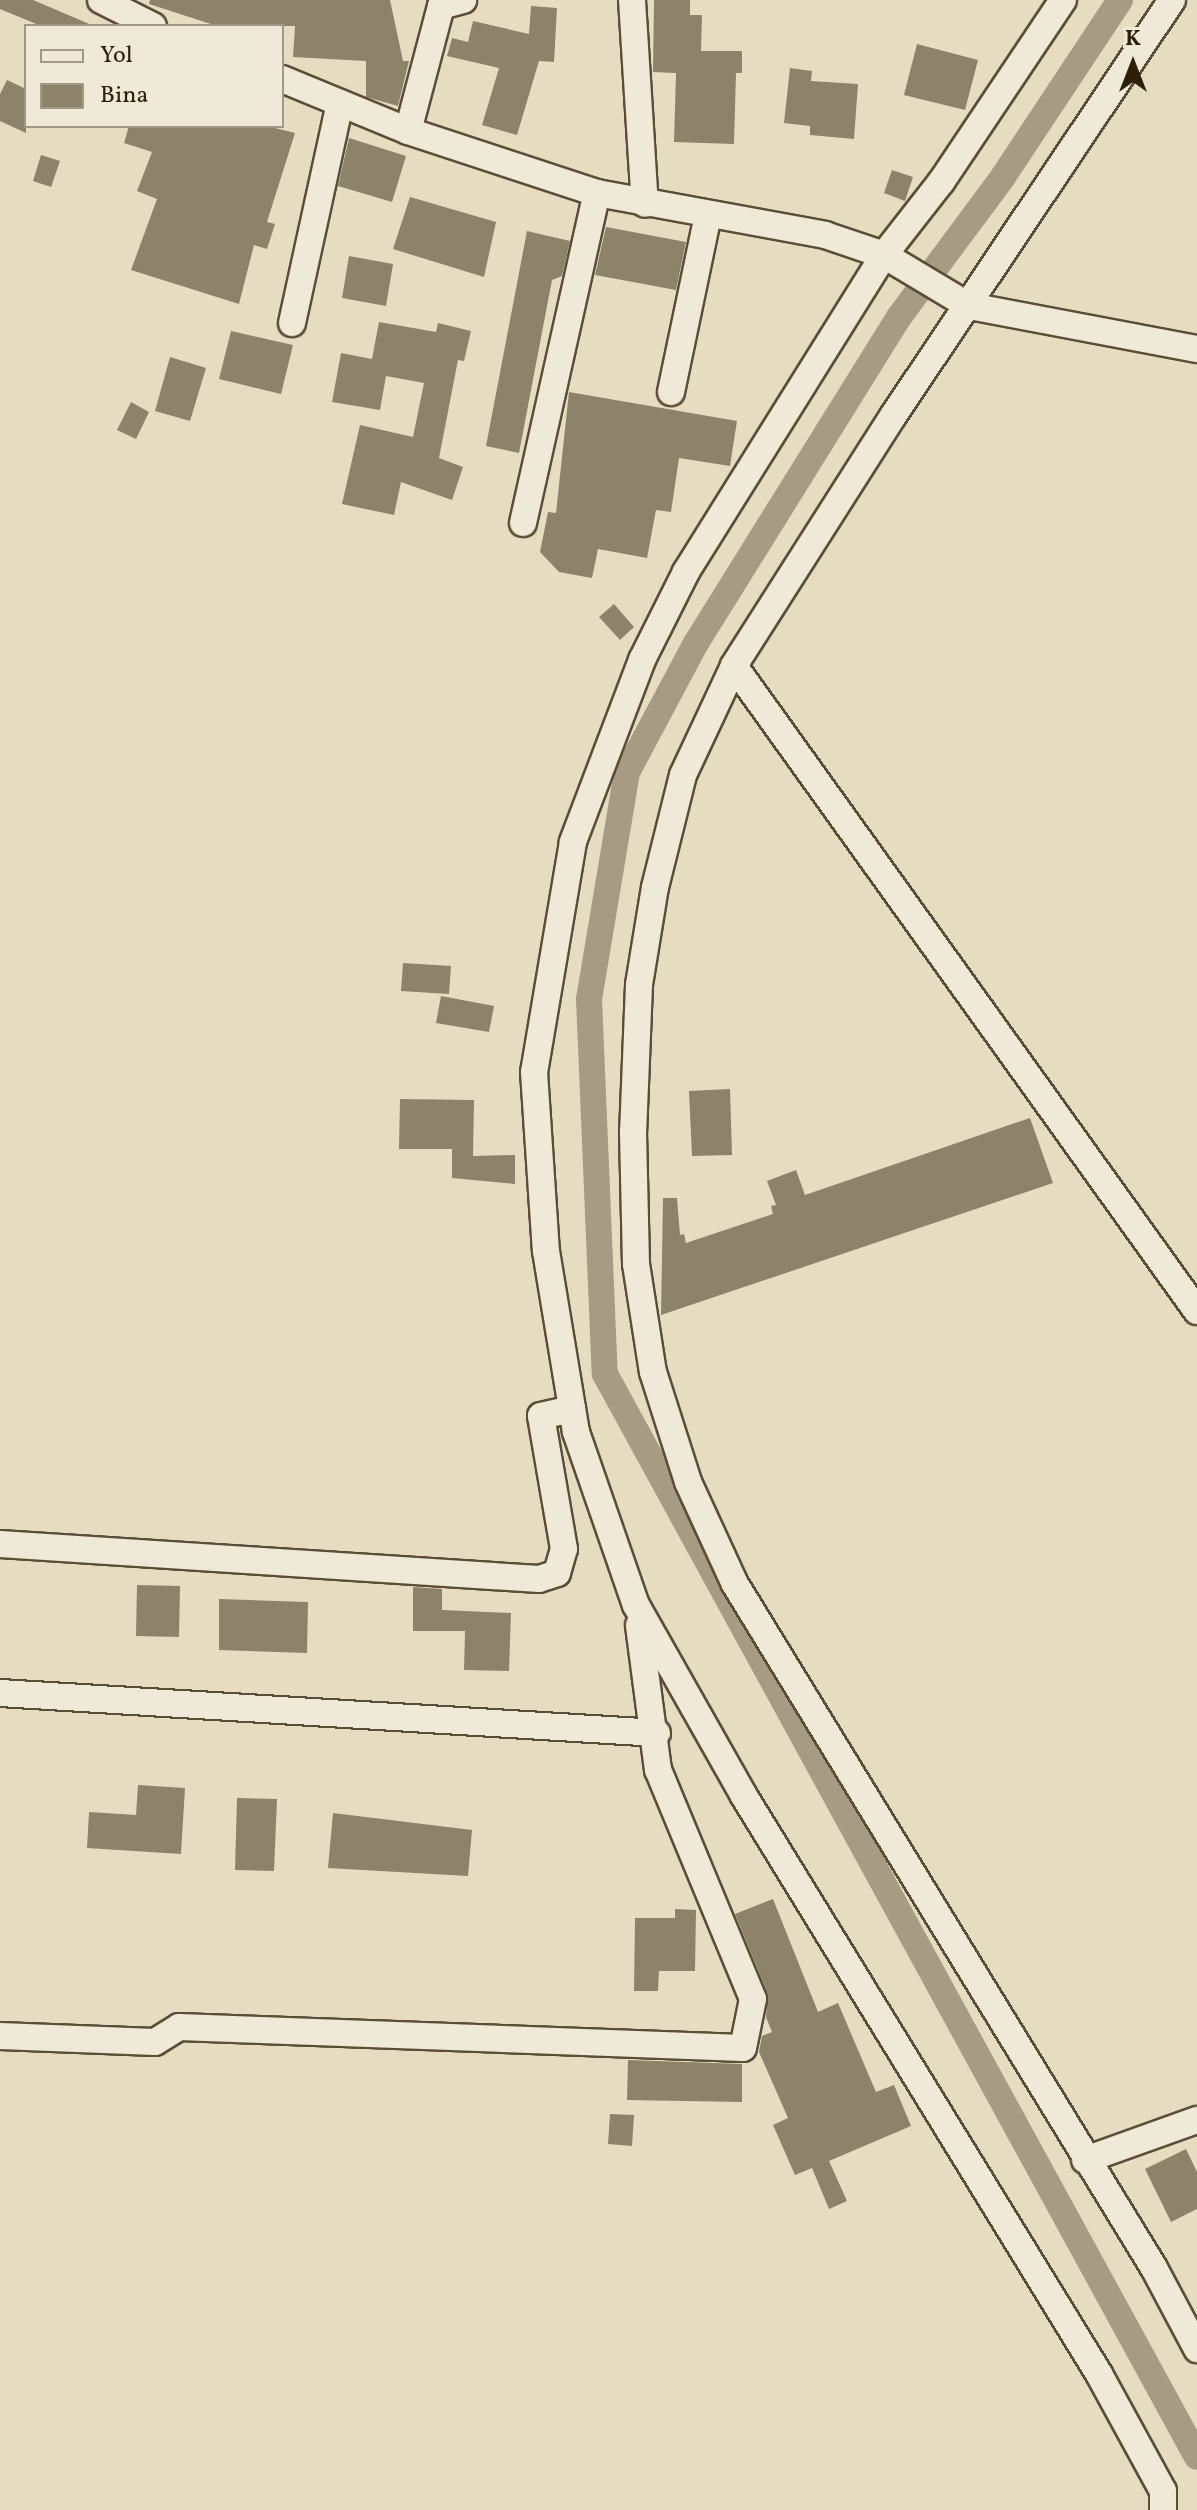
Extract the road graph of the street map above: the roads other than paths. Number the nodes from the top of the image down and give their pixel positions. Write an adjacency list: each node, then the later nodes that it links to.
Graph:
1 (101, 0): 6 (street)
2 (463, 0): 9 (street)
3 (632, 0): 11 (street)
4 (1063, 0): 13 (street)
5 (1172, 0): 14 (street)
6 (149, 24)
7 (284, 80): 8 (street)
8 (340, 103): 9 (street); 15 (street)
9 (408, 131): 10 (street)
10 (597, 193): 11 (street); 18 (street)
11 (645, 204): 12 (street)
12 (708, 215): 13 (street); 17 (street)
13 (892, 259): 14 (street); 21 (street)
14 (969, 306): 16 (street); 19 (street)
15 (292, 323)
16 (1197, 349)
17 (671, 392)
18 (523, 523)
19 (734, 666): 20 (street); 28 (street)
20 (1197, 1311)
21 (572, 1409): 22 (street); 23 (street)
22 (0, 1544)
23 (636, 1605): 25 (street); 30 (street)
24 (0, 1693): 25 (street)
25 (657, 1733): 26 (street)
26 (0, 2036)
27 (1197, 2120): 28 (street)
28 (1085, 2160): 29 (street)
29 (1197, 2349)
30 (1163, 2510)

